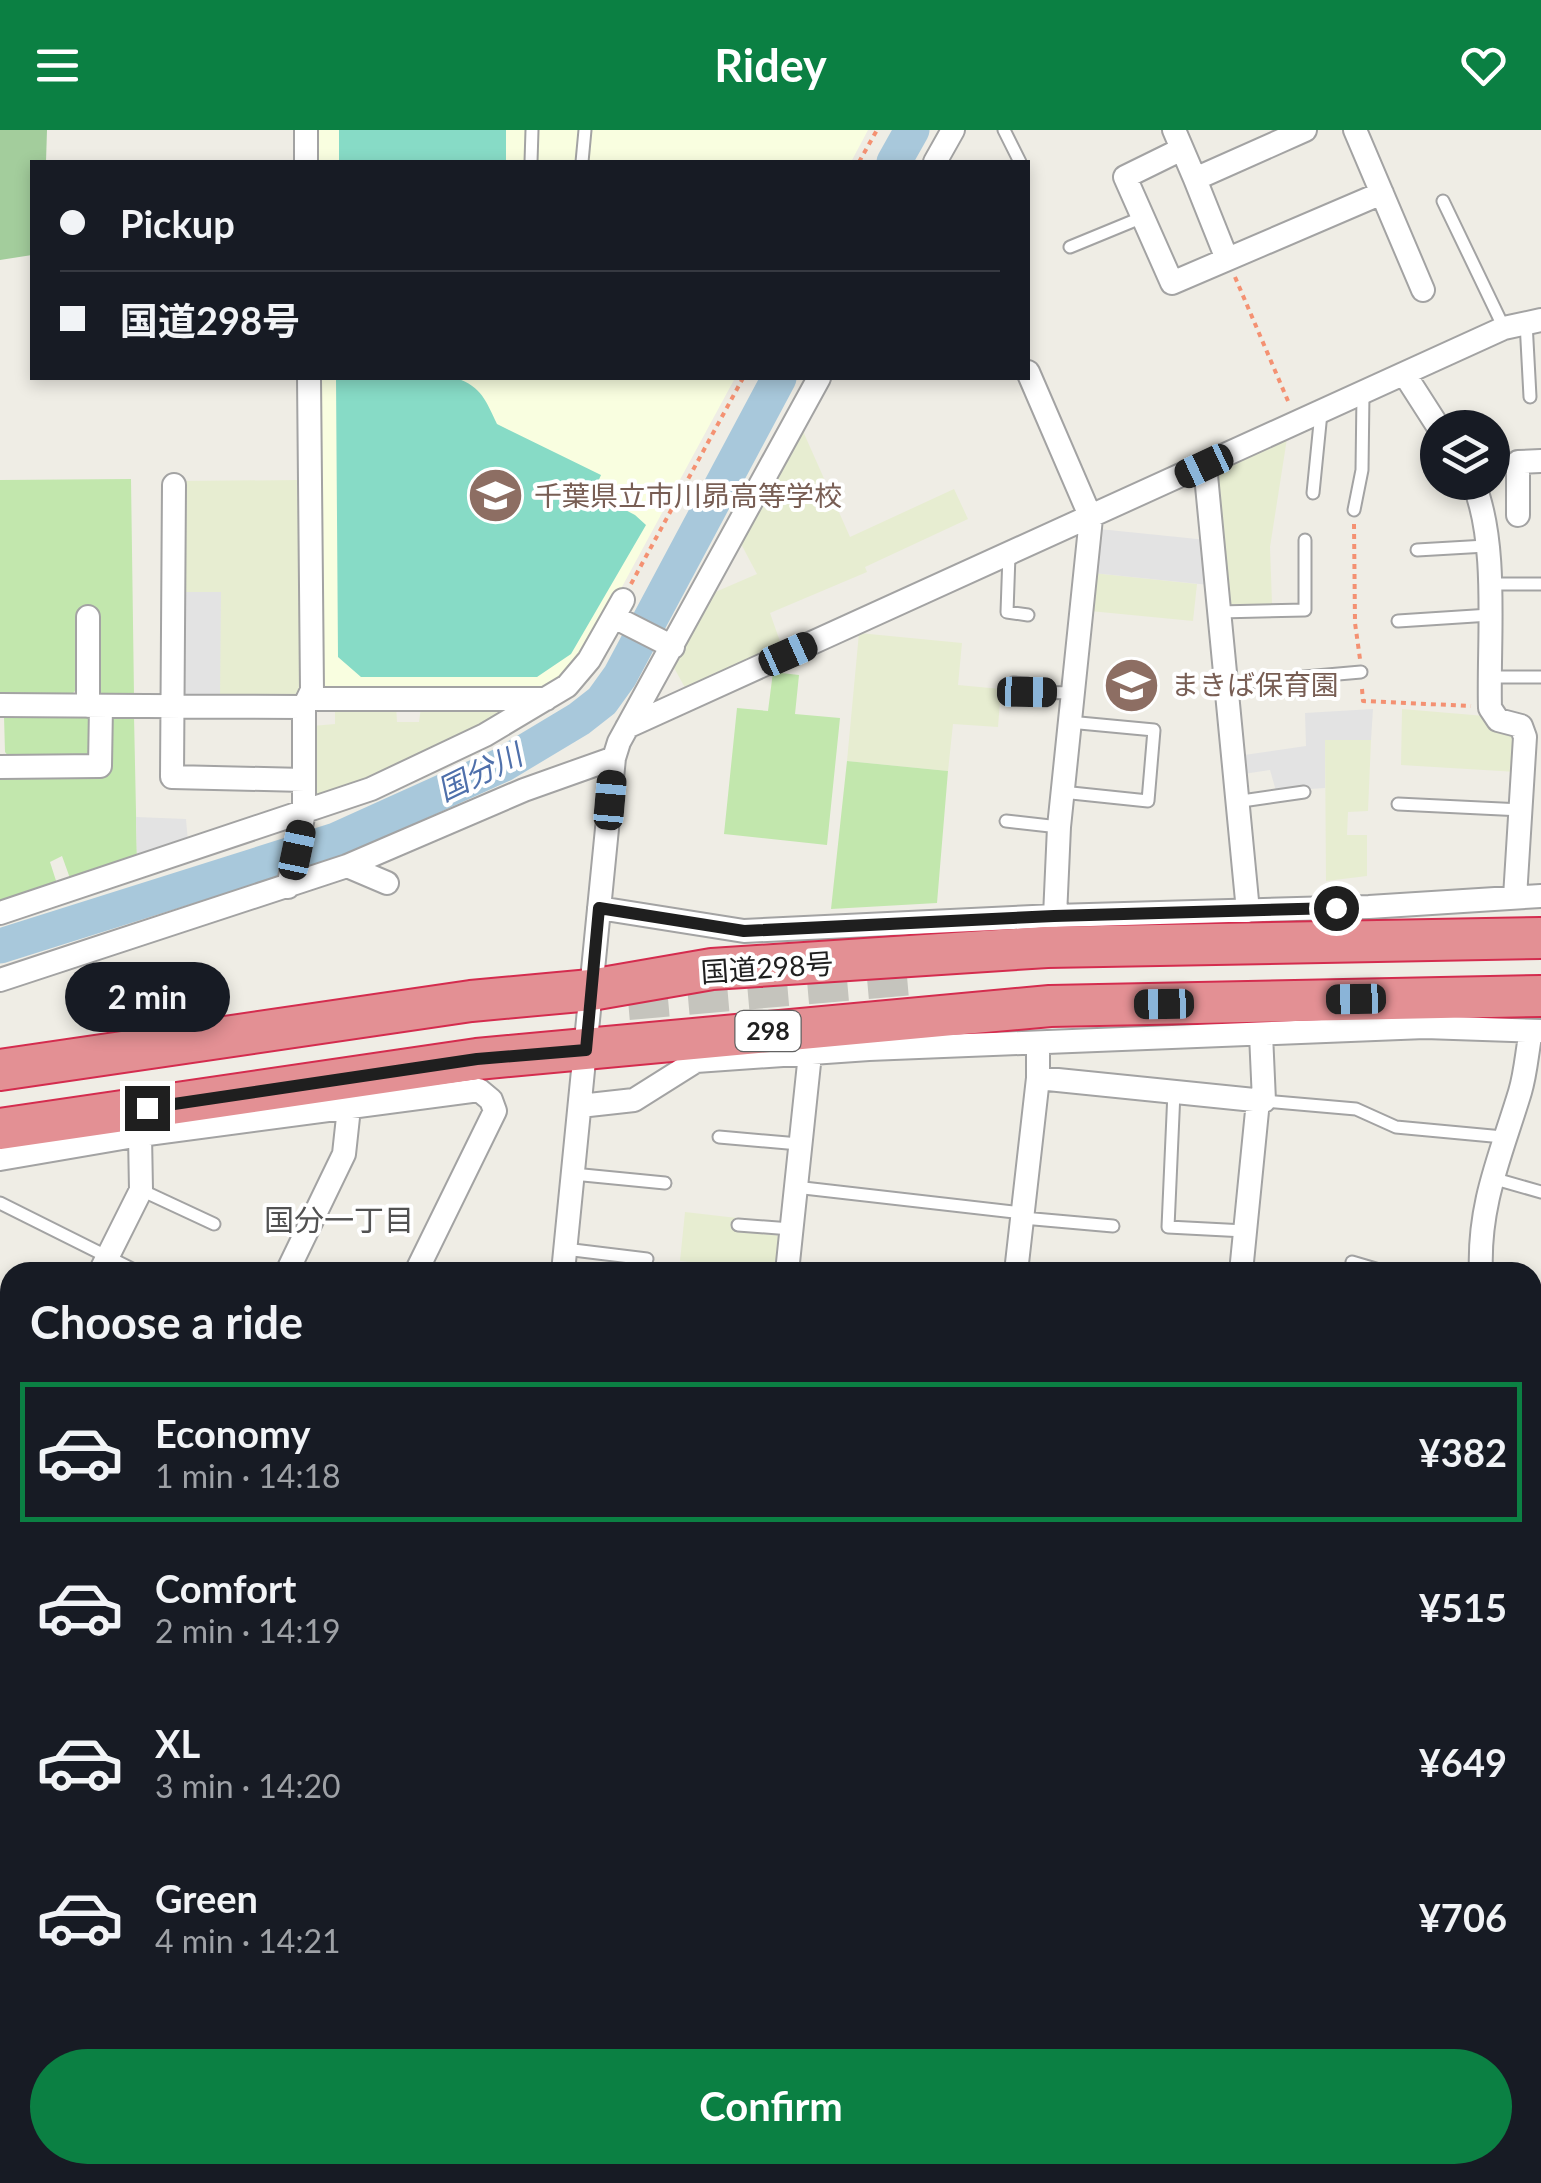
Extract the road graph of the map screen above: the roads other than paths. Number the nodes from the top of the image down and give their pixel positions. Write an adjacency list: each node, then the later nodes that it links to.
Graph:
1 (306, 130): 9 (street)
2 (532, 130): 10 (lane)
3 (585, 130): 11 (lane)
4 (953, 130): 12 (street)
5 (1004, 130): 13 (lane)
6 (1355, 130): 15 (street)
7 (1299, 131): 14 (street)
8 (1178, 140): 14 (street); 17 (street)
9 (306, 160)
10 (532, 160)
11 (582, 160)
12 (938, 160)
13 (1019, 160)
14 (1195, 179): 19 (street)
15 (1382, 194): 19 (street); 20 (street)
16 (1443, 201): 21 (lane)
17 (1143, 217): 18 (lane); 19 (street)
18 (1070, 247)
19 (1227, 260)
20 (1423, 290)
21 (1524, 323): 22 (street); 27 (lane)
22 (1404, 375): 26 (street); 28 (street)
23 (1030, 377): 38 (street)
24 (308, 380): 58 (street)
25 (818, 380): 50 (street)
26 (1363, 394): 29 (street); 35 (lane)
27 (1530, 397)
28 (1427, 410)
29 (1321, 413): 31 (street); 33 (lane)
30 (1541, 461): 36 (street)
31 (1204, 466): 38 (street); 45 (street)
32 (174, 485): 61 (street)
33 (1314, 492)
34 (1478, 500): 37 (street)
35 (1354, 510)
36 (1530, 515): 37 (street)
37 (1483, 516): 40 (street)
38 (1091, 518): 42 (street); 56 (street)
39 (1305, 540): 45 (lane)
40 (1486, 546): 41 (lane); 43 (street)
41 (1417, 550)
42 (1009, 555): 46 (lane); 64 (street)
43 (1489, 584): 44 (lane); 47 (street)
44 (1541, 584)
45 (1218, 612): 55 (street)
46 (1028, 614)
47 (1490, 615): 49 (lane); 52 (street)
48 (88, 617): 60 (street)
49 (1398, 620)
50 (670, 645): 57 (street); 64 (street)
51 (1361, 672): 55 (lane)
52 (1490, 677): 53 (lane); 63 (street)
53 (1541, 677)
54 (1013, 683): 56 (lane)
55 (1224, 684): 71 (street)
56 (1072, 692): 62 (street)
57 (548, 699): 58 (street); 74 (street)
58 (307, 703): 61 (street); 68 (street)
59 (0, 705): 60 (street)
60 (94, 706): 61 (street); 66 (street)
61 (172, 706): 68 (street)
62 (1070, 722): 69 (street); 69 (lane)
63 (1531, 726): 67 (street)
64 (627, 727): 65 (street)
65 (614, 758): 77 (street); 82 (street)
66 (0, 767)
67 (1532, 777): 73 (street)
68 (304, 780): 74 (street)
69 (1062, 792): 76 (street)
70 (1304, 792): 71 (lane)
71 (1234, 802): 83 (street)
72 (1398, 804): 73 (lane)
73 (1522, 810): 81 (street)
74 (303, 818): 78 (street); 84 (street)
75 (1006, 821): 76 (lane)
76 (1058, 827): 85 (street)
77 (347, 866): 78 (street); 79 (street)
78 (290, 882): 90 (street)
79 (387, 883)
80 (1541, 896): 81 (street)
81 (1515, 898): 83 (street)
82 (599, 908): 86 (street); 91 (street)
83 (1259, 911): 85 (street); 88 (street)
84 (0, 913)
85 (1054, 916): 86 (street)
86 (829, 927): 89 (street)
87 (1541, 938): 88 (highway, 国道298号)
88 (1328, 941): 89 (highway, 国道298号)
89 (775, 966): 91 (highway, 国道298号)
90 (0, 980)
91 (591, 990): 96 (street); 98 (highway, 国道298号)
92 (1538, 1020): 93 (street); 94 (highway, 298); 106 (street)
93 (1261, 1034): 95 (street); 101 (street)
94 (859, 1036): 95 (street); 96 (highway, 298); 97 (street)
95 (1038, 1043): 99 (street)
96 (586, 1050): 102 (street); 104 (highway, 298)
97 (810, 1054): 102 (street); 108 (street)
98 (0, 1070)
99 (1038, 1078): 100 (street); 117 (street)
100 (1174, 1092): 101 (street); 122 (lane)
101 (1261, 1101): 106 (lane); 122 (street)
102 (580, 1106): 110 (street)
103 (349, 1108): 105 (street); 127 (street); 128 (street)
104 (0, 1129)
105 (140, 1135): 109 (street); 114 (street)
106 (1504, 1137): 111 (street)
107 (719, 1138): 108 (lane)
108 (800, 1144): 113 (street)
109 (0, 1158)
110 (573, 1174): 112 (lane); 124 (street)
111 (1491, 1178): 115 (lane); 132 (street)
112 (664, 1182)
113 (795, 1187): 117 (lane); 121 (street)
114 (141, 1190): 118 (lane); 126 (street)
115 (1541, 1192)
116 (0, 1203): 125 (lane)
117 (1023, 1215): 120 (lane); 130 (street)
118 (214, 1224)
119 (738, 1225): 121 (lane)
120 (1112, 1226)
121 (791, 1230): 129 (street)
122 (1245, 1231): 131 (street)
123 (647, 1259): 124 (lane)
124 (564, 1261)
125 (99, 1262)
126 (105, 1262)
127 (292, 1262)
128 (421, 1262)
129 (789, 1262)
130 (1017, 1262)
131 (1241, 1262)
132 (1480, 1262)

